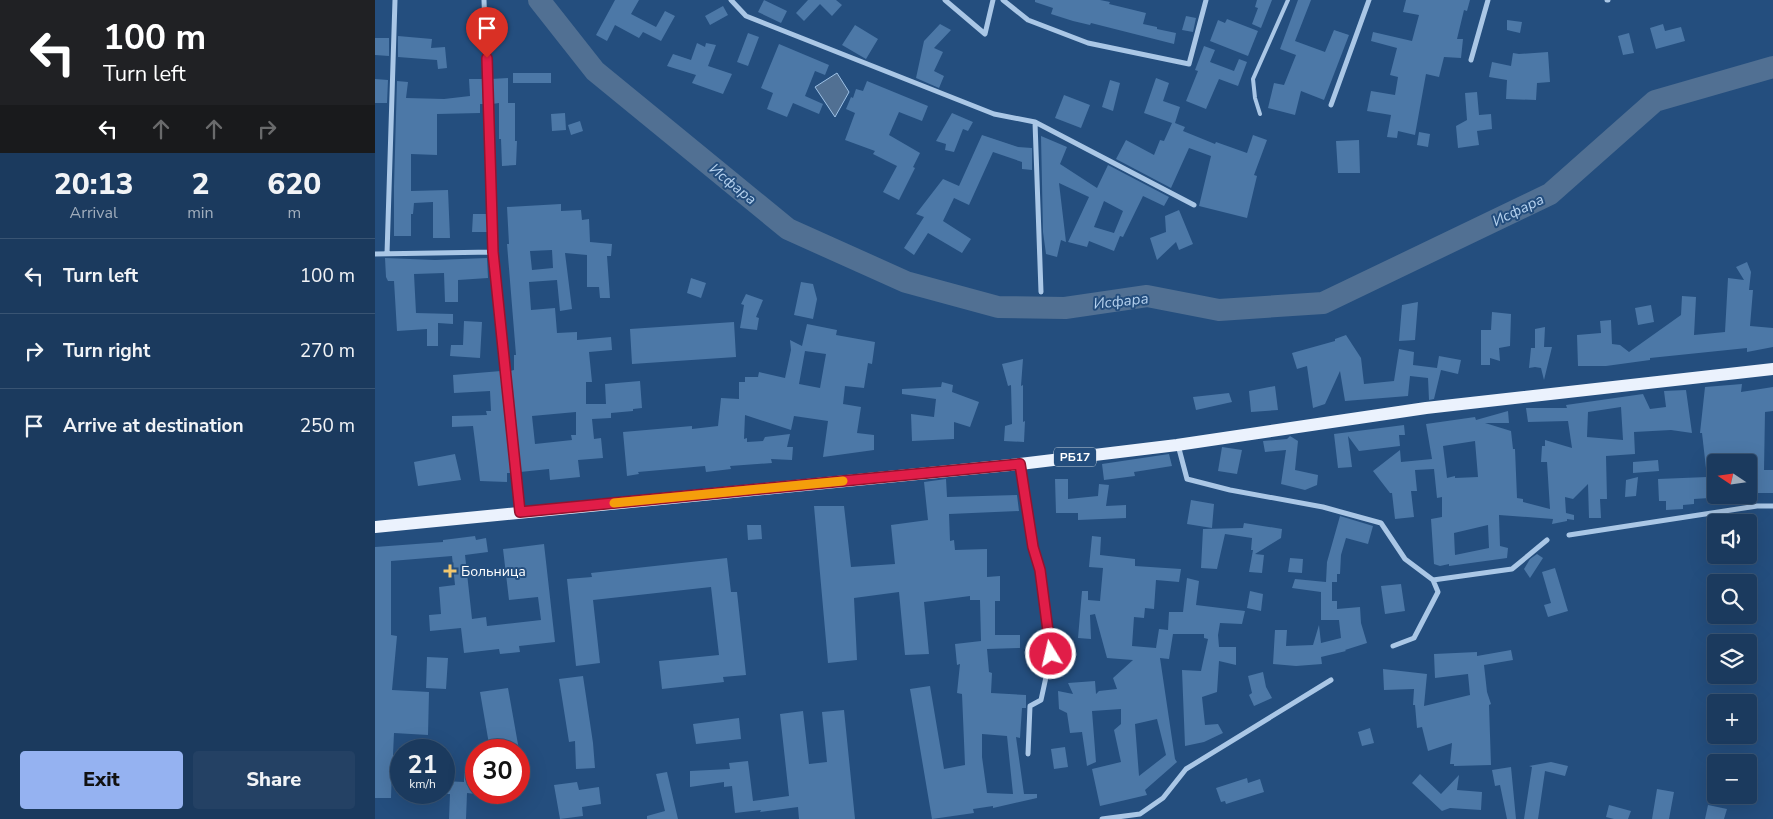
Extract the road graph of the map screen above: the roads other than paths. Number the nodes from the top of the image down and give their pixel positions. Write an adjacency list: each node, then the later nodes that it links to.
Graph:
1 (395, 0): 18 (street)
2 (485, 0): 16 (street)
3 (731, 0): 14 (street)
4 (945, 0): 5 (street)
5 (993, 0)
6 (1003, 0): 7 (street)
7 (1206, 0)
8 (1288, 0): 13 (lane)
9 (1369, 0): 12 (street)
10 (1488, 0): 11 (street)
11 (1471, 60)
12 (1331, 105)
13 (1259, 114)
14 (1035, 122): 15 (street); 19 (street)
15 (1194, 205)
16 (493, 252): 18 (street); 24 (street)
17 (375, 254): 18 (street)
18 (387, 254)
19 (1041, 292)
20 (1773, 369): 21 (main road, РБ17)
21 (1177, 445): 22 (main road, РБ17); 28 (street)
22 (1020, 464): 24 (main road, РБ17); 31 (street)
23 (1773, 506): 26 (street)
24 (520, 512): 25 (main road, РБ17)
25 (375, 527)
26 (1569, 535)
27 (1547, 540): 28 (street)
28 (1433, 580): 29 (street)
29 (1393, 646)
30 (1331, 680): 32 (street)
31 (1028, 754)
32 (1102, 819)

